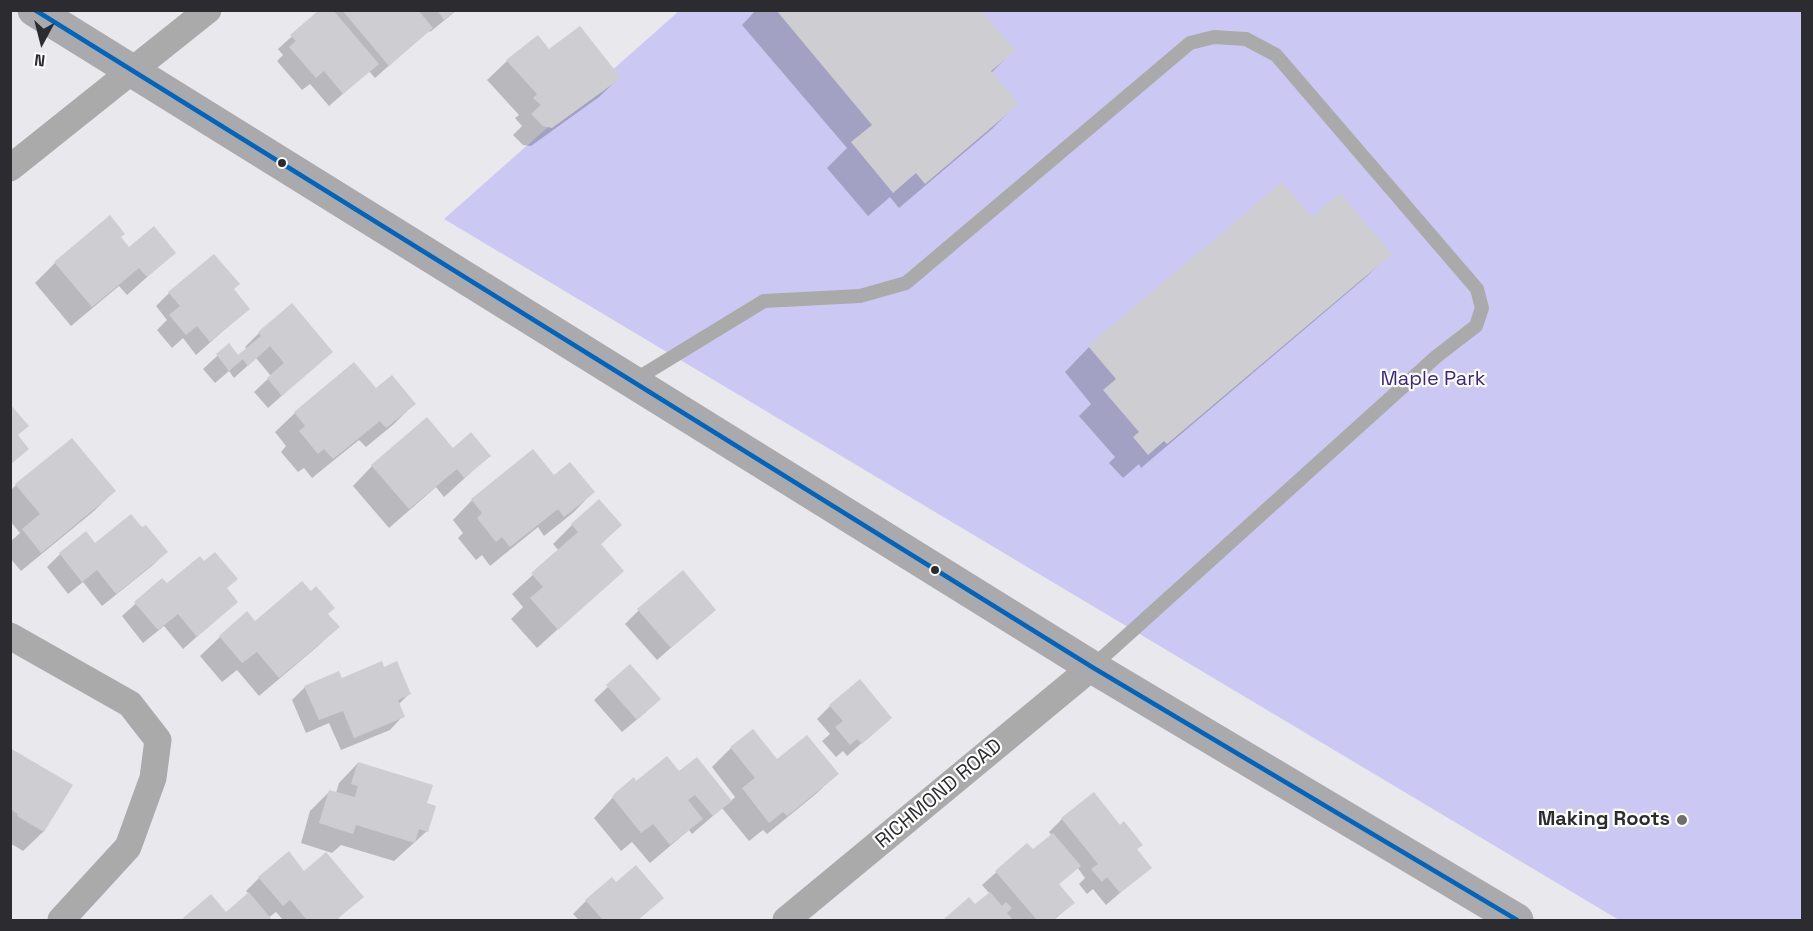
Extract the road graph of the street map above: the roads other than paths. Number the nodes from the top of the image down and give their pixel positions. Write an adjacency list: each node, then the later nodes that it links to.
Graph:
1 (34, 10): 3 (main road)
2 (208, 10): 3 (street)
3 (134, 71): 4 (street); 5 (main road)
4 (10, 168)
5 (633, 381): 7 (main road); 7 (lane)
6 (10, 636): 8 (street)
7 (1092, 667): 9 (street, RICHMOND ROAD); 10 (main road)
8 (61, 921)
9 (786, 921)
10 (1517, 921)

